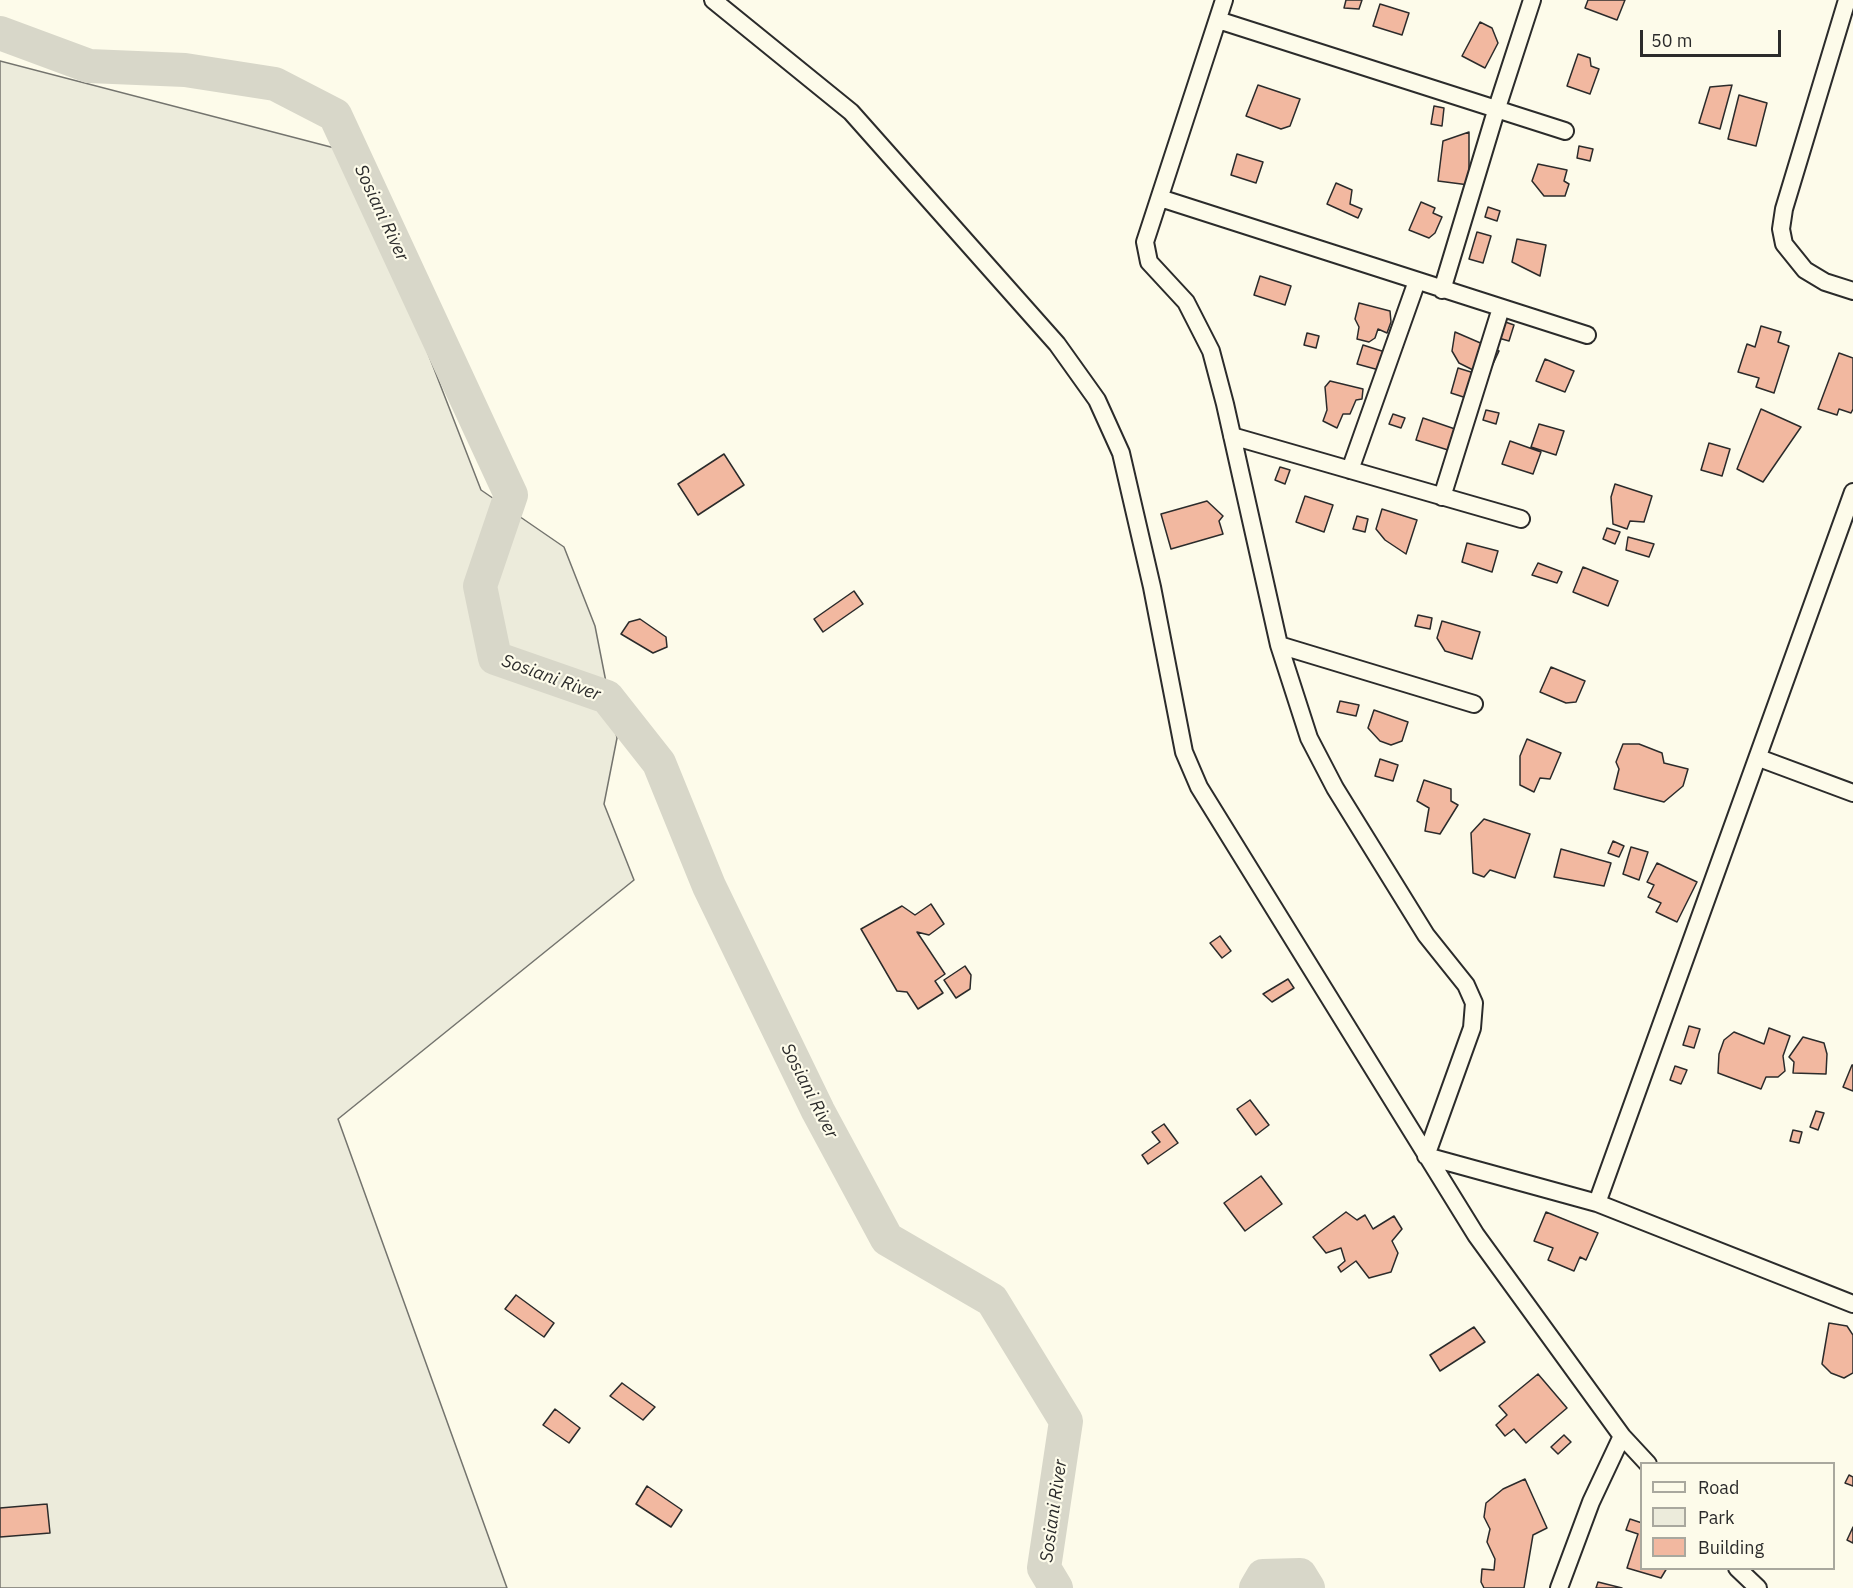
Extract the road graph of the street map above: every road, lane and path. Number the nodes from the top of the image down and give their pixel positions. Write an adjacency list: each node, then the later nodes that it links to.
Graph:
1 (712, 0): 23 (street)
2 (1224, 0): 5 (street)
3 (1533, 0): 6 (street)
4 (1847, 0): 11 (street)
5 (1218, 20): 6 (street); 8 (street)
6 (1496, 111): 7 (street); 10 (street)
7 (1565, 131)
8 (1160, 198): 9 (street); 14 (street)
9 (1417, 281): 10 (street); 15 (street)
10 (1442, 290): 12 (street)
11 (1853, 291)
12 (1501, 308): 13 (street); 17 (street)
13 (1587, 335)
14 (1232, 436): 15 (street); 19 (street)
15 (1350, 470): 17 (street)
16 (1853, 492): 21 (street)
17 (1442, 496): 18 (street)
18 (1521, 519)
19 (1280, 645): 20 (street); 23 (street)
20 (1474, 704)
21 (1759, 758): 22 (street); 24 (street)
22 (1853, 793)
23 (1426, 1156): 24 (street); 26 (street)
24 (1597, 1203): 25 (street)
25 (1853, 1304)
26 (1622, 1436): 27 (street); 29 (street)
27 (1646, 1462)
28 (1738, 1570): 30 (street)
29 (1559, 1588)
30 (1758, 1588)

